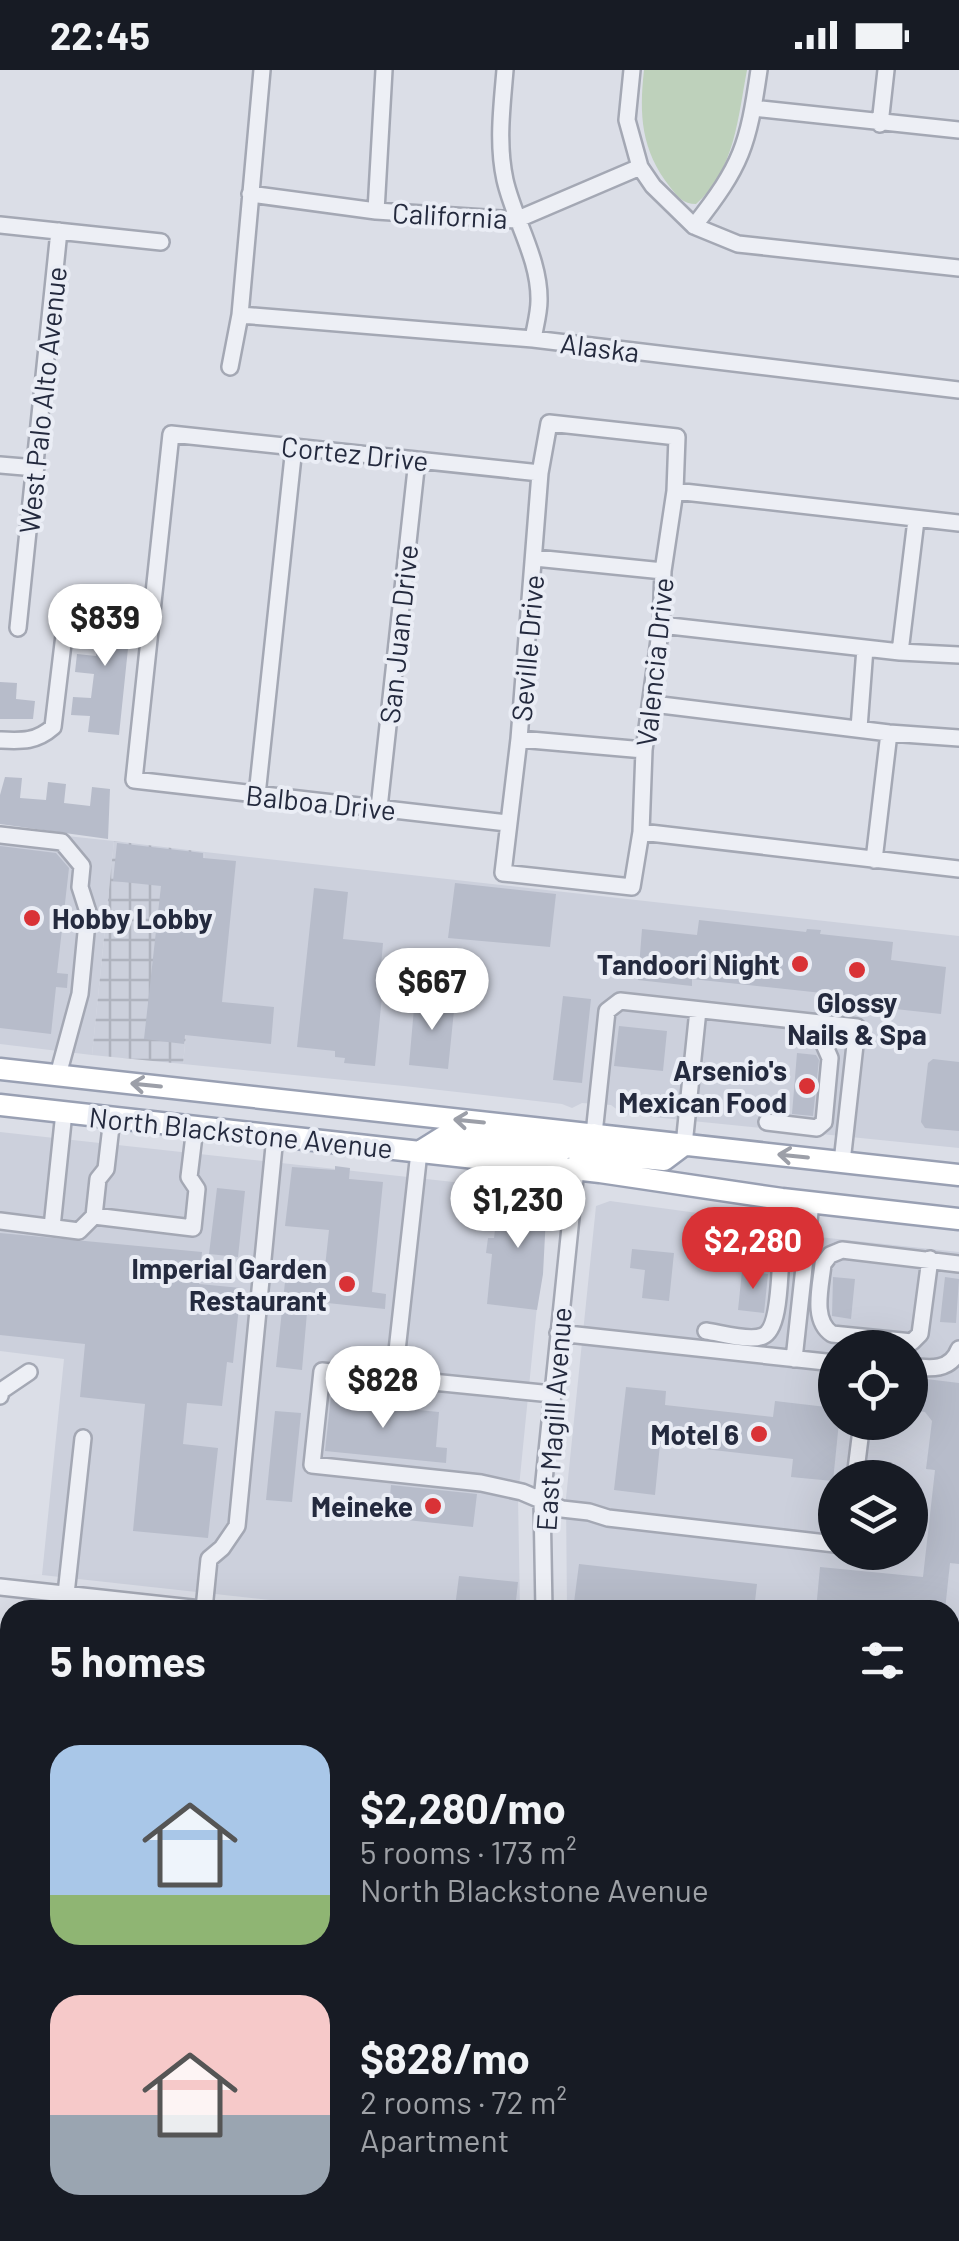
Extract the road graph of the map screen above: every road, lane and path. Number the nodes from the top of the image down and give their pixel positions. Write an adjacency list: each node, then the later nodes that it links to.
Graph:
1 (262, 70): 11 (street)
2 (384, 70): 12 (street)
3 (506, 70): 13 (street)
4 (632, 70): 10 (street)
5 (759, 70): 7 (street)
6 (886, 70): 8 (street)
7 (754, 108): 8 (street); 15 (street)
8 (880, 124): 9 (street)
9 (959, 130)
10 (640, 167): 13 (street, California); 15 (street)
11 (250, 194): 12 (street, California); 19 (street)
12 (376, 211): 13 (street, California)
13 (516, 220): 20 (street)
14 (0, 224): 16 (street)
15 (694, 226): 18 (street)
16 (60, 231): 17 (street); 27 (street, West Palo Alto Avenue)
17 (161, 242)
18 (959, 268)
19 (240, 315): 20 (street, Alaska); 21 (street)
20 (534, 340): 22 (street, Alaska)
21 (230, 367)
22 (959, 390)
23 (549, 423): 28 (street, Seville Drive); 29 (street, Valencia Drive)
24 (294, 447): 25 (street, Cortez Drive); 47 (street, Cortez Drive); 48 (street)
25 (417, 460): 28 (street, Cortez Drive); 49 (street, San Juan Drive)
26 (0, 464): 27 (street)
27 (36, 468): 36 (street, West Palo Alto Avenue)
28 (540, 473): 32 (street, Seville Drive)
29 (676, 490): 30 (street); 33 (street, Valencia Drive)
30 (916, 520): 31 (street); 38 (street)
31 (959, 523)
32 (535, 558): 33 (street); 44 (street, Seville Drive)
33 (663, 571): 35 (street, Valencia Drive)
34 (67, 610): 45 (street)
35 (661, 625): 37 (street); 40 (street, Valencia Drive)
36 (18, 628)
37 (865, 648): 38 (street); 41 (street)
38 (900, 652): 39 (street)
39 (959, 655)
40 (653, 704): 41 (street); 46 (street, Valencia Drive)
41 (858, 728): 42 (street)
42 (889, 733): 43 (street); 53 (street)
43 (959, 738)
44 (519, 739): 46 (street); 50 (street, Seville Drive)
45 (0, 740)
46 (644, 750): 51 (street, Valencia Drive)
47 (134, 780): 48 (street, Balboa Drive)
48 (257, 795): 49 (street, Balboa Drive)
49 (378, 808): 50 (street, Balboa Drive)
50 (507, 823): 55 (street, Seville Drive)
51 (642, 832): 53 (street); 55 (street, Valencia Drive)
52 (0, 835): 59 (street)
53 (874, 860): 54 (street)
54 (959, 869)
55 (632, 887)
56 (698, 1010): 57 (street); 65 (street); 67 (street)
57 (825, 1024): 63 (street); 69 (street)
58 (0, 1069): 59 (main road, North Blackstone Avenue)
59 (58, 1076): 65 (main road, North Blackstone Avenue, one-way to 59)
60 (0, 1105): 61 (main road, North Blackstone Avenue)
61 (64, 1112): 62 (main road, North Blackstone Avenue); 76 (street)
62 (112, 1118): 64 (main road, North Blackstone Avenue); 73 (street)
63 (767, 1122)
64 (195, 1127): 66 (main road, North Blackstone Avenue); 73 (street)
65 (594, 1134): 67 (main road, North Blackstone Avenue); 68 (main road)
66 (275, 1136): 68 (main road, North Blackstone Avenue); 96 (street)
67 (684, 1144): 69 (main road, North Blackstone Avenue, one-way to 67); 70 (main road)
68 (419, 1152): 70 (main road, North Blackstone Avenue); 87 (street)
69 (842, 1162): 71 (main road, North Blackstone Avenue)
70 (576, 1170): 72 (main road, North Blackstone Avenue); 81 (street, East Magill Avenue)
71 (959, 1175)
72 (810, 1203): 74 (main road, North Blackstone Avenue); 83 (street)
73 (94, 1216): 76 (street)
74 (959, 1218)
75 (0, 1221): 76 (street)
76 (52, 1228)
77 (930, 1259): 77 (street); 79 (street)
78 (781, 1260): 80 (street)
79 (959, 1264)
80 (706, 1332)
81 (558, 1333): 83 (street); 88 (street, East Magill Avenue)
82 (959, 1348): 85 (street)
83 (794, 1359): 84 (street)
84 (818, 1361)
85 (928, 1366)
86 (28, 1372): 89 (street)
87 (394, 1378): 88 (street); 91 (street)
88 (552, 1394): 91 (street, East Magill Avenue)
89 (0, 1396)
90 (82, 1438): 94 (street)
91 (542, 1500): 92 (street); 97 (street, East Magill Avenue)
92 (818, 1542)
93 (0, 1587): 94 (street)
94 (66, 1594): 95 (street)
95 (121, 1600)
96 (205, 1600)
97 (544, 1600)

